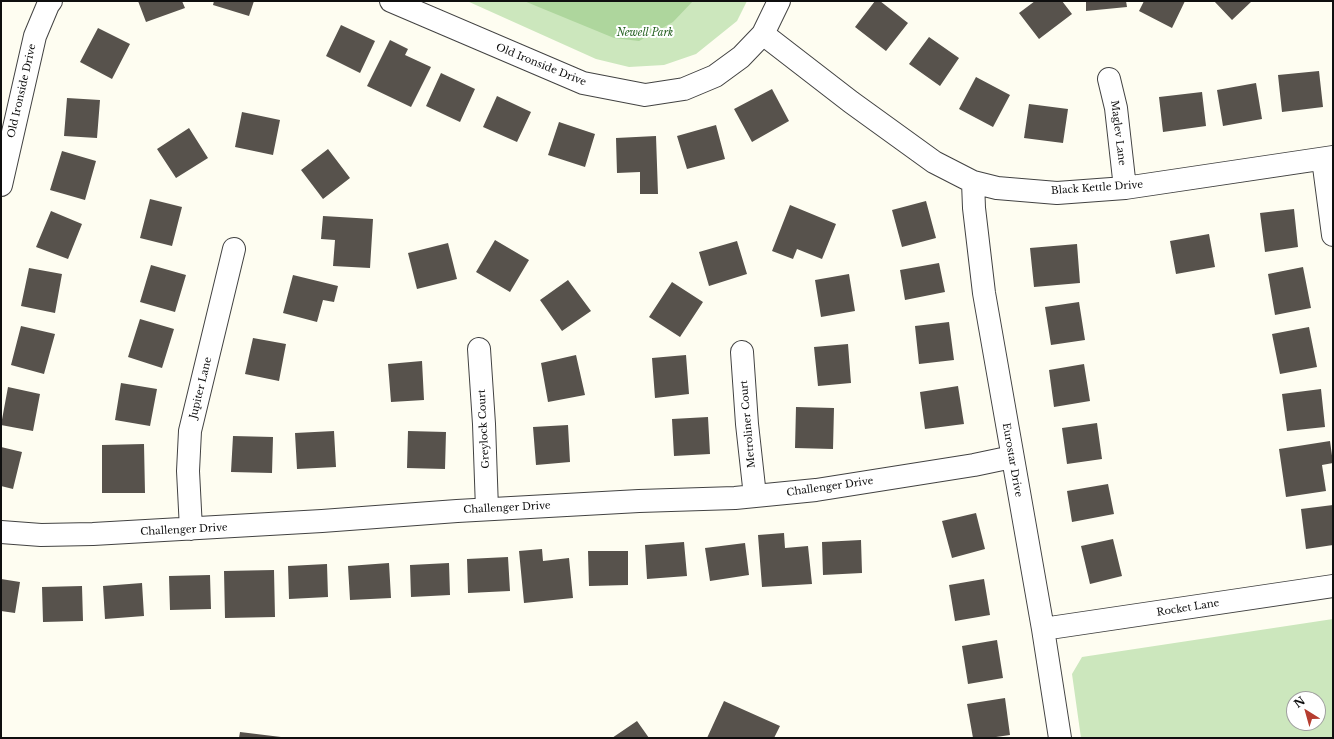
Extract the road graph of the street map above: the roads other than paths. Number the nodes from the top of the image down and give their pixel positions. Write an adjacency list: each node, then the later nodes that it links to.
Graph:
1 (51, 1): 8 (street, Old Ironside Drive)
2 (391, 1): 4 (street, Old Ironside Drive)
3 (779, 1): 4 (street, Old Ironside Drive)
4 (764, 34): 7 (street, Black Kettle Drive)
5 (1109, 79): 9 (street, Maglev Lane)
6 (1328, 158): 9 (street, Black Kettle Drive); 10 (street)
7 (973, 182): 9 (street, Black Kettle Drive); 14 (street, Eurostar Drive)
8 (1, 184)
9 (1125, 188)
10 (1333, 235)
11 (234, 249): 17 (street, Jupiter Lane)
12 (479, 349): 16 (street, Greylock Court)
13 (742, 352): 15 (street, Metroliner Court)
14 (1012, 457): 15 (street, Challenger Drive); 20 (street, Eurostar Drive)
15 (755, 496): 16 (street, Challenger Drive)
16 (488, 510): 17 (street, Challenger Drive)
17 (191, 529): 18 (street, Challenger Drive)
18 (1, 532)
19 (1333, 586): 20 (street, Rocket Lane)
20 (1042, 629): 21 (street, Eurostar Drive)
21 (1060, 738)

